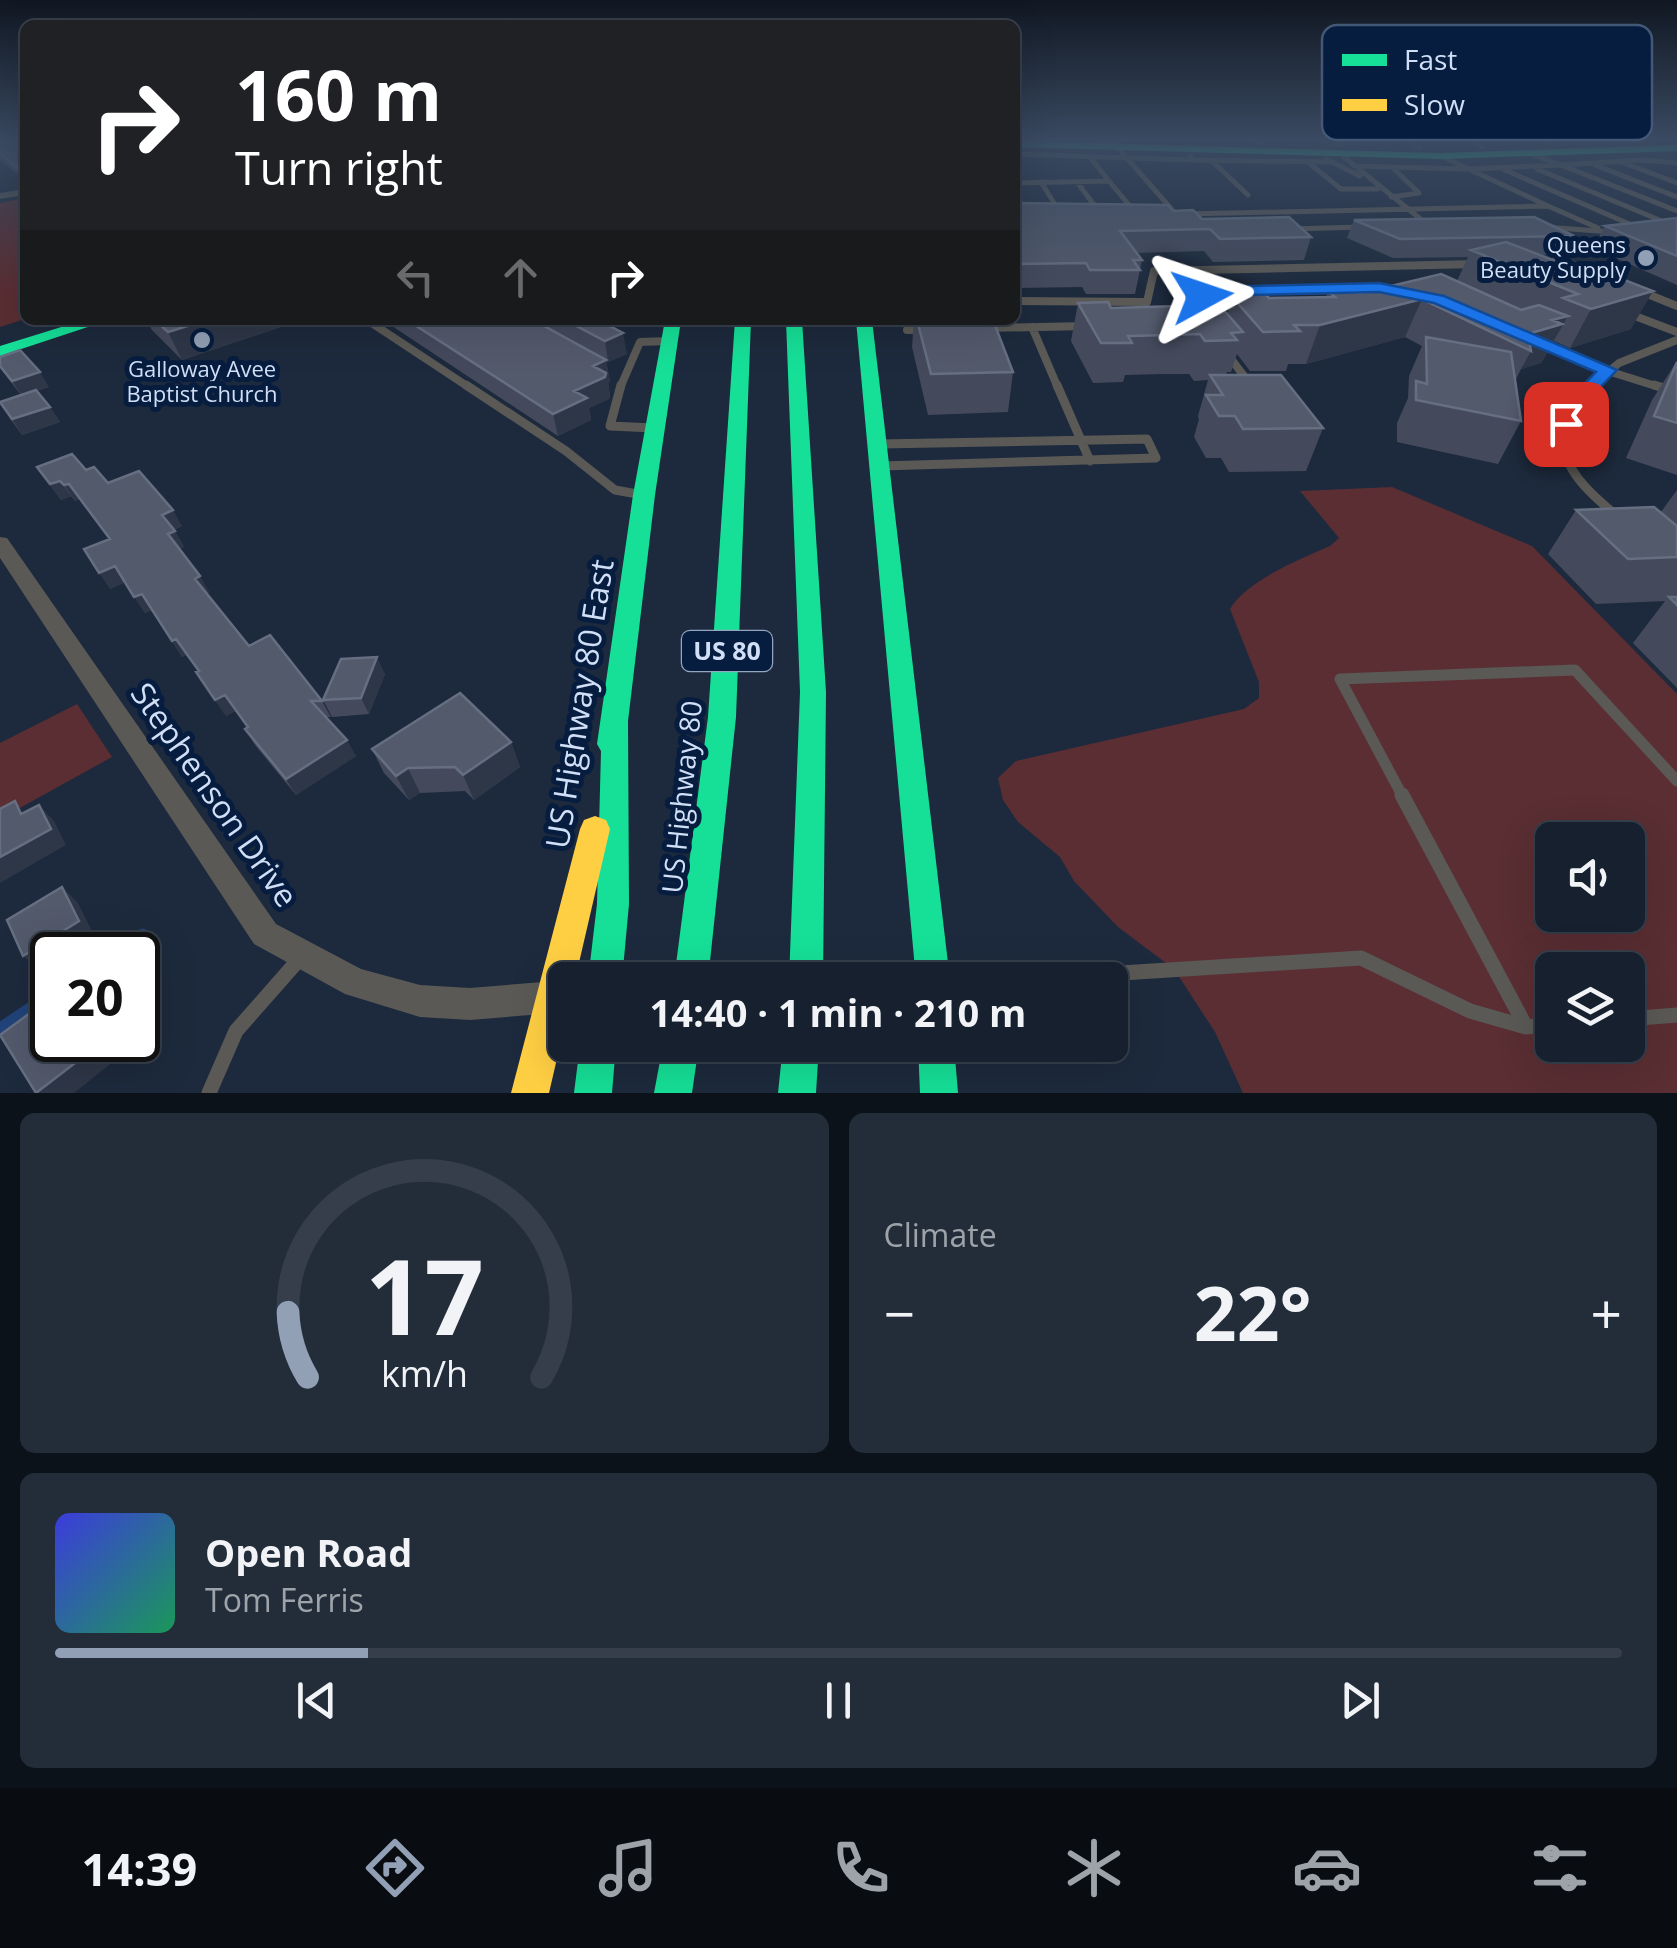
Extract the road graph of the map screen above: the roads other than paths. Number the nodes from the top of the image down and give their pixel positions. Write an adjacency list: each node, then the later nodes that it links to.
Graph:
1 (1046, 190): 20 (lane)
2 (1082, 190): 21 (lane)
3 (1116, 190): 19 (lane)
4 (1153, 190): 18 (lane)
5 (1244, 190): 12 (lane)
6 (1381, 190): 13 (lane)
7 (1415, 190): 13 (lane)
8 (1514, 190): 14 (lane)
9 (1551, 190): 27 (lane)
10 (1611, 190): 25 (lane)
11 (1624, 190): 16 (lane)
12 (1248, 194)
13 (1390, 197): 15 (lane)
14 (1548, 206): 15 (lane); 29 (lane)
15 (1406, 210): 18 (lane); 23 (lane)
16 (1677, 211)
17 (1156, 214): 18 (lane)
18 (1176, 214): 22 (lane)
19 (1119, 215)
20 (1049, 216)
21 (1082, 216)
22 (1208, 222)
23 (1410, 226)
24 (1541, 226): 29 (lane)
25 (1676, 226): 27 (lane)
26 (1372, 227): 28 (lane)
27 (1642, 229): 29 (lane)
28 (1278, 230)
29 (1609, 233)
30 (1527, 263): 36 (lane)
31 (1488, 264): 34 (lane)
32 (1352, 288): 33 (lane); 35 (lane); 38 (lane)
33 (1409, 291)
34 (1020, 301)
35 (1358, 304)
36 (1677, 306)
37 (1624, 312): 51 (lane)
38 (1199, 319)
39 (36, 325): 52 (main road)
40 (85, 325): 58 (main road)
41 (375, 325): 66 (lane)
42 (743, 325): 74 (main road, US Highway 80 / US 80)
43 (794, 325): 75 (main road, US 80)
44 (865, 325): 64 (main road)
45 (1092, 326): 46 (lane)
46 (1032, 327): 47 (lane); 63 (lane)
47 (979, 328)
48 (907, 330): 49 (lane)
49 (943, 330)
50 (671, 331): 55 (lane); 62 (main road, US Highway 80 East)
51 (1677, 332)
52 (0, 336)
53 (624, 338): 55 (lane)
54 (1677, 340): 59 (lane)
55 (640, 342): 62 (lane)
56 (1540, 342): 59 (lane)
57 (1222, 348): 60 (lane)
58 (0, 351)
59 (1608, 370): 61 (lane); 67 (lane)
60 (1244, 376)
61 (1677, 392)
62 (654, 428): 66 (main road, US Highway 80 East)
63 (1081, 441): 64 (lane); 65 (lane); 65 (lane)
64 (879, 455): 65 (lane); 76 (main road)
65 (1090, 461)
66 (644, 495): 69 (main road, US Highway 80 East)
67 (1632, 530)
68 (0, 542): 71 (street, Stephenson Drive)
69 (615, 723): 72 (main road, US Highway 80 East); 73 (main road)
70 (1677, 782): 83 (lane)
71 (302, 956): 78 (street, Stephenson Drive); 88 (lane)
72 (564, 962)
73 (607, 962)
74 (693, 962)
75 (806, 962)
76 (930, 962)
77 (1128, 973): 83 (lane)
78 (548, 997)
79 (1677, 1015): 80 (lane)
80 (1645, 1018)
81 (548, 1026): 89 (main road, US Highway 80 East)
82 (1535, 1026): 83 (lane)
83 (1526, 1027)
84 (596, 1062): 90 (main road)
85 (678, 1062): 91 (main road)
86 (800, 1062): 92 (main road)
87 (937, 1062): 93 (main road)
88 (209, 1093)
89 (530, 1093)
90 (593, 1093)
91 (673, 1093)
92 (797, 1093)
93 (939, 1093)

